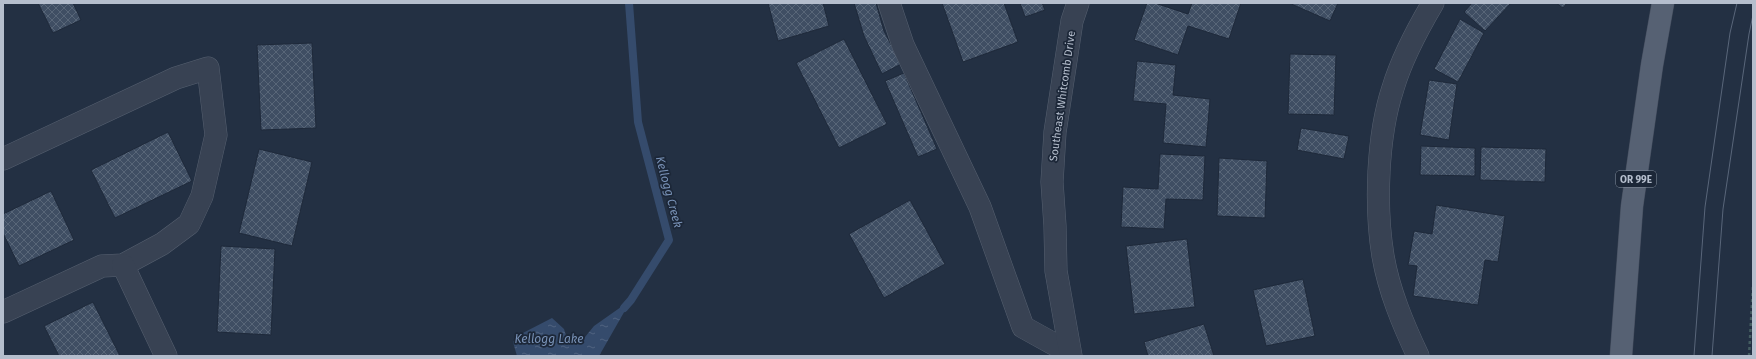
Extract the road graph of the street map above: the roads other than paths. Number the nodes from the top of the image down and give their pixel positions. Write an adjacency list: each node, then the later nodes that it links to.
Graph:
1 (889, 3): 8 (street)
2 (1078, 3): 8 (street, Southeast Whitcomb Drive)
3 (1433, 3): 10 (street)
4 (1663, 3): 11 (main road, OR 99E)
5 (3, 159): 6 (street)
6 (123, 266): 7 (street); 9 (street)
7 (3, 312)
8 (1071, 354)
9 (166, 356)
10 (1418, 356)
11 (1621, 356)

